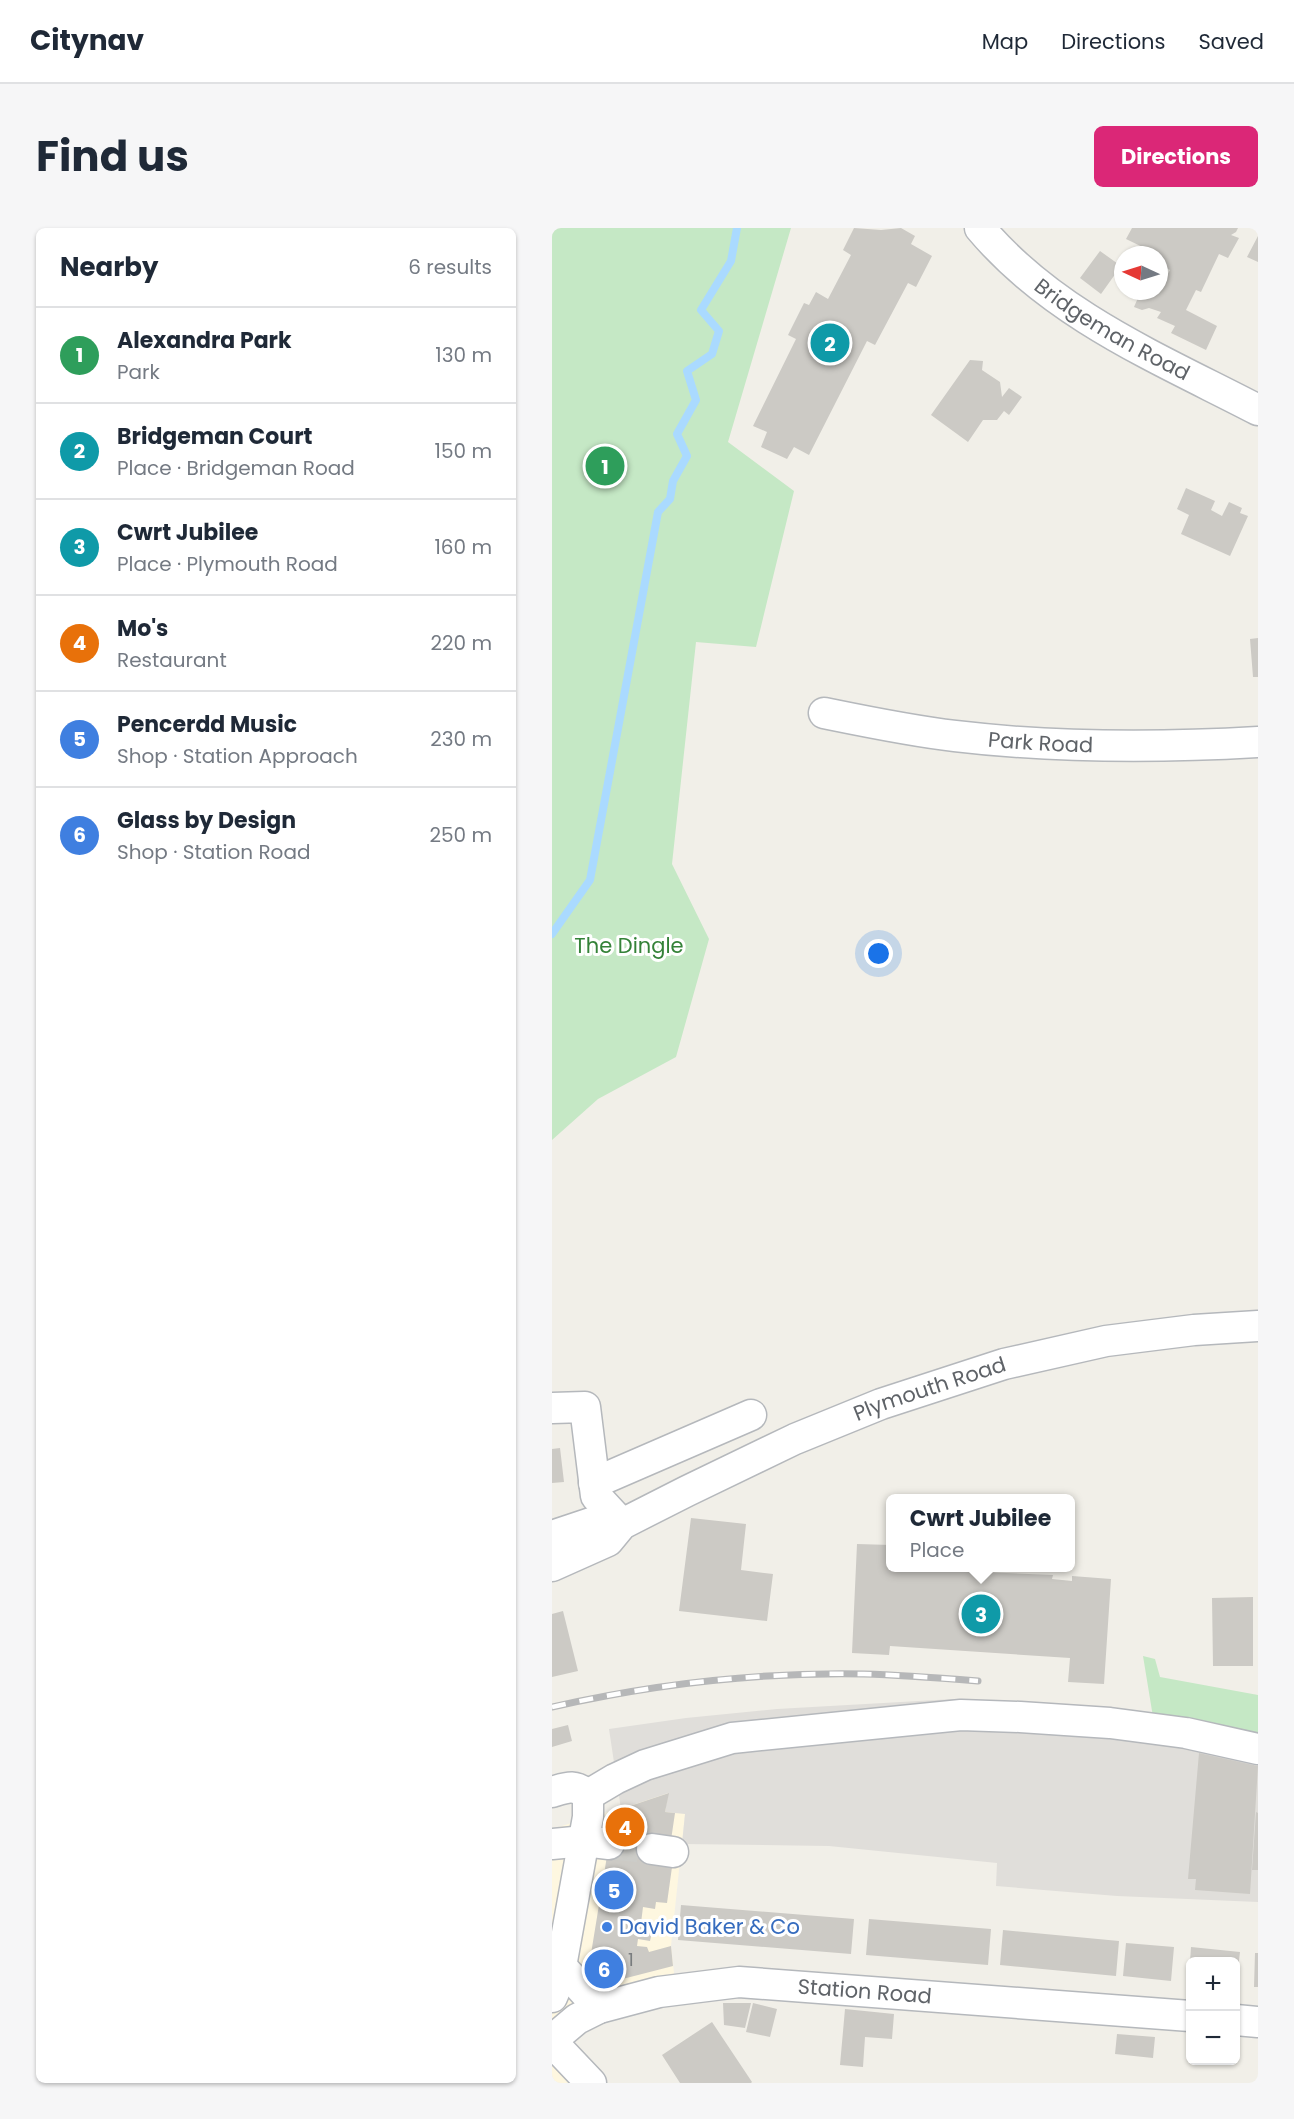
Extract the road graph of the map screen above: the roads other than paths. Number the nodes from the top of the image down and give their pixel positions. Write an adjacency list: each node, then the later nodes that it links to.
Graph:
1 (980, 228): 2 (street, Bridgeman Road)
2 (1258, 410)
3 (824, 714): 4 (street, Park Road)
4 (1258, 742)
5 (1258, 1326): 9 (street, Plymouth Road)
6 (552, 1408): 8 (street)
7 (751, 1415): 8 (street)
8 (594, 1483): 9 (street)
9 (622, 1524): 10 (street, Plymouth Road); 11 (street, Plymouth Road)
10 (552, 1536)
11 (552, 1566)
12 (1258, 1749): 14 (street)
13 (552, 1792): 14 (street)
14 (588, 1795): 15 (street)
15 (597, 1842): 16 (street); 17 (street)
16 (552, 1844)
17 (561, 1966): 18 (street); 19 (street)
18 (552, 1997)
19 (599, 2008): 20 (street, Station Road); 23 (street, Station Road)
20 (1186, 2016)
21 (1240, 2020): 22 (street)
22 (1258, 2022)
23 (552, 2041): 24 (street)
24 (590, 2083)

